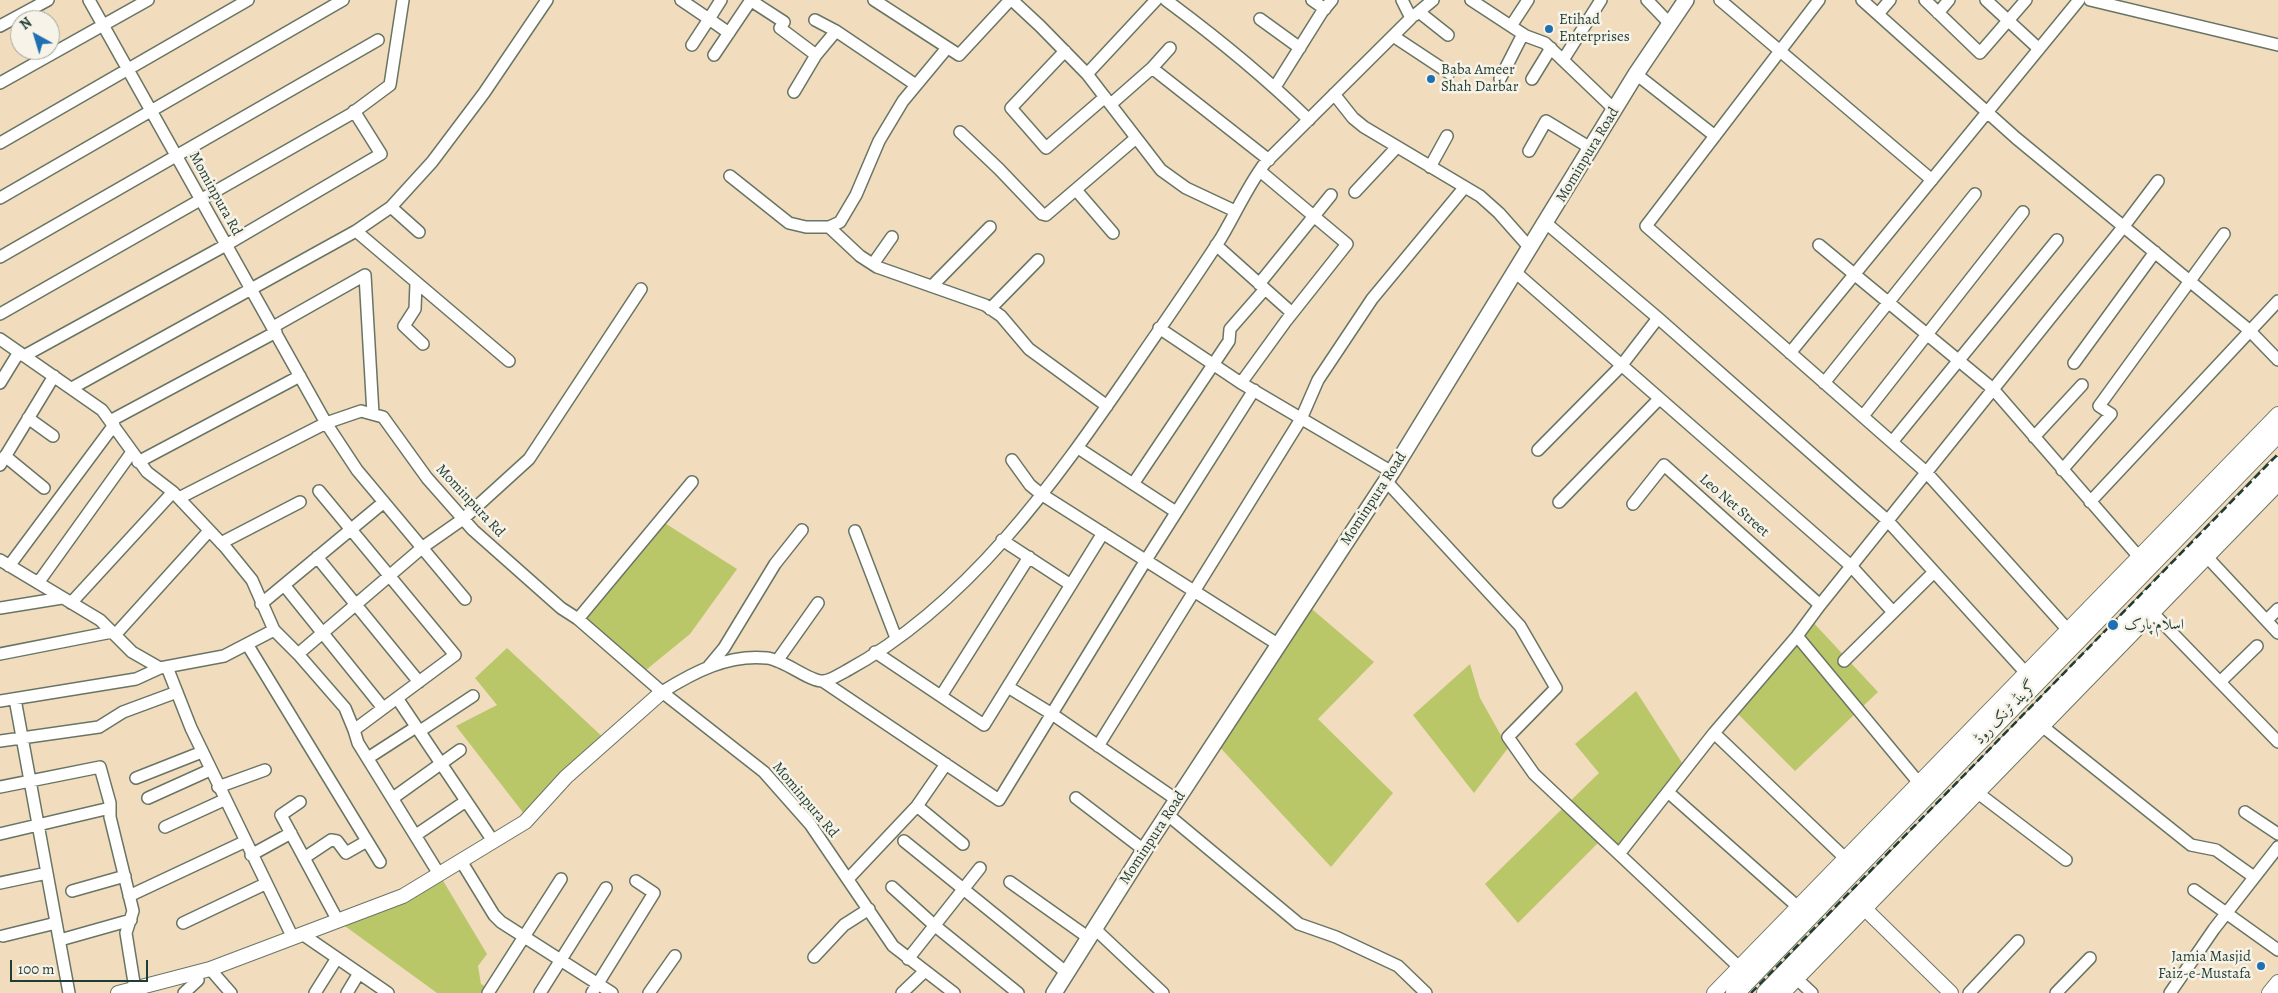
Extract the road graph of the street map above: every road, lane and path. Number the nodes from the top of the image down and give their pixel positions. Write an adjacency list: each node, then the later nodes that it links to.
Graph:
1 (48, 0): 43 (street)
2 (89, 0): 44 (street, Mominpura Rd)
3 (148, 0): 44 (street)
4 (248, 0): 65 (street)
5 (343, 0): 78 (street)
6 (403, 0): 79 (street)
7 (547, 0): 104 (street)
8 (681, 0): 38 (street)
9 (721, 0): 38 (street)
10 (750, 0): 47 (street); 61 (street)
11 (874, 0): 54 (street)
12 (1011, 0): 54 (street); 60 (street)
13 (1156, 0): 67 (street)
14 (1166, 0): 73 (street)
15 (1312, 0): 34 (street)
16 (1402, 0): 37 (street)
17 (1433, 0): 37 (street)
18 (1471, 0): 45 (street)
19 (1528, 0): 45 (street)
20 (1601, 0): 63 (street)
21 (1646, 0): 42 (street)
22 (1686, 0): 42 (main road, Mominpura Road)
23 (1720, 0): 59 (street)
24 (1819, 0): 59 (street)
25 (1862, 0): 36 (street)
26 (1890, 0): 36 (street)
27 (1925, 0): 35 (street)
28 (1948, 0): 35 (street)
29 (1986, 0): 41 (street)
30 (2026, 0): 41 (street)
31 (2079, 0): 58 (street)
32 (2090, 0): 33 (street)
33 (2118, 3): 52 (street)
34 (1329, 4): 56 (street)
35 (1938, 13): 41 (street)
36 (1878, 14): 80 (street)
37 (1415, 15): 49 (street); 50 (street)
38 (709, 19): 47 (street); 53 (street)
39 (1260, 19): 56 (street)
40 (815, 20): 46 (street)
41 (2009, 20): 58 (street)
42 (1671, 25): 68 (main road, Mominpura Road)
43 (0, 26)
44 (103, 26): 65 (street, Mominpura Rd); 71 (street)
45 (1511, 26): 48 (street)
46 (836, 32): 61 (street); 72 (street)
47 (729, 33): 62 (street)
48 (1523, 34): 57 (street); 69 (street)
49 (1448, 35)
50 (1393, 36): 66 (street); 75 (street)
51 (378, 40): 90 (street)
52 (2278, 44)
53 (692, 45)
54 (947, 48): 72 (street)
55 (1170, 48): 64 (street)
56 (1300, 48): 73 (street)
57 (1551, 48): 63 (street); 70 (street)
58 (2039, 49): 80 (street)
59 (1781, 50): 84 (street); 95 (street)
60 (1064, 51): 67 (street); 76 (street)
61 (816, 55): 74 (street)
62 (714, 56)
63 (1563, 60): 77 (street)
64 (1152, 68): 76 (street); 91 (street)
65 (128, 70): 78 (street, Mominpura Rd); 86 (street)
66 (1449, 73)
67 (1087, 74): 76 (street)
68 (1636, 74): 77 (main road, Mominpura Road); 84 (street)
69 (1500, 79)
70 (1532, 79)
71 (0, 83)
72 (916, 85): 111 (street)
73 (1275, 87): 81 (street)
74 (794, 92)
75 (1334, 94): 81 (street); 87 (street)
76 (1108, 101): 85 (street)
77 (1615, 110): 88 (main road, Mominpura Road)
78 (151, 111): 90 (street, Mominpura Rd); 102 (street)
79 (354, 111): 103 (street); 120 (street)
80 (1988, 112): 95 (street); 110 (street)
81 (1309, 120): 91 (street)
82 (960, 132): 98 (street)
83 (1447, 136): 92 (street)
84 (1714, 136): 146 (street)
85 (1136, 138): 98 (street); 105 (street)
86 (0, 143)
87 (1396, 148): 92 (street); 99 (street)
88 (1592, 149): 89 (street); 108 (main road, Mominpura Road)
89 (1530, 151)
90 (176, 157): 103 (street, Mominpura Rd); 123 (street)
91 (1269, 160): 93 (street)
92 (1430, 167): 97 (street)
93 (1260, 170): 105 (street); 107 (street)
94 (730, 176): 111 (street)
95 (1932, 180): 127 (street)
96 (2158, 181): 110 (street)
97 (1464, 188): 121 (street); 169 (street)
98 (1076, 190): 114 (street)
99 (1356, 192)
100 (1976, 194): 135 (street)
101 (1331, 195): 107 (street)
102 (0, 198)
103 (200, 199): 120 (street, Mominpura Rd); 138 (street)
104 (391, 207): 112 (street); 113 (street)
105 (1235, 211): 118 (street)
106 (2023, 212): 143 (street)
107 (1313, 215): 131 (street); 137 (street)
108 (1546, 223): 121 (main road, Mominpura Road); 139 (street)
109 (990, 226): 130 (street)
110 (2124, 226): 122 (street); 161 (street)
111 (829, 227): 125 (street)
112 (356, 231): 129 (street); 132 (street)
113 (419, 232)
114 (1113, 233)
115 (2224, 234): 128 (street)
116 (892, 237): 125 (street)
117 (2056, 240): 150 (street)
118 (1216, 244): 131 (street); 140 (street)
119 (1819, 245): 127 (street)
120 (226, 246): 132 (street, Mominpura Rd); 147 (street)
121 (1530, 248): 126 (main road, Mominpura Road)
122 (2155, 252): 128 (street); 152 (street)
123 (0, 257)
124 (1038, 260): 136 (street)
125 (873, 264): 130 (street)
126 (1514, 271): 153 (street); 184 (main road, Mominpura Road)
127 (1854, 274): 135 (street); 146 (street)
128 (2190, 281): 142 (street); 182 (street)
129 (416, 284): 145 (street); 149 (street)
130 (932, 286): 136 (street)
131 (1262, 286): 137 (street); 151 (street)
132 (251, 289): 141 (street, Mominpura Rd); 160 (street)
133 (641, 289): 198 (street)
134 (2278, 301): 142 (street)
135 (1889, 303): 143 (street); 158 (street)
136 (990, 309): 164 (street)
137 (1292, 313): 157 (street)
138 (0, 314)
139 (1658, 318): 153 (street); 199 (street)
140 (1160, 328): 151 (street); 164 (street)
141 (274, 330): 155 (street, Mominpura Rd); 165 (street); 170 (street)
142 (2249, 330): 148 (street); 195 (street)
143 (1927, 335): 150 (street); 167 (street)
144 (0, 339): 147 (street)
145 (423, 344)
146 (1790, 352): 158 (street)
147 (22, 354): 154 (street); 156 (street)
148 (2278, 360)
149 (509, 361)
150 (1958, 361): 161 (street); 175 (street)
151 (1212, 363): 157 (street); 186 (street)
152 (2074, 364)
153 (1620, 366): 163 (street); 177 (street)
154 (54, 376): 160 (street); 168 (street)
155 (300, 376): 171 (street, Mominpura Rd); 178 (street)
156 (0, 383)
157 (1241, 383): 162 (street)
158 (1824, 383): 167 (street)
159 (2082, 385): 174 (street)
160 (72, 388): 170 (street)
161 (1993, 389): 174 (street); 183 (street)
162 (1254, 390): 169 (street); 197 (street)
163 (1659, 399): 194 (street); 214 (street)
164 (1106, 406): 176 (street)
165 (373, 414): 171 (street); 198 (street, Mominpura Rd)
166 (2278, 414): 209 (street)
167 (1863, 416): 175 (street)
168 (28, 418): 173 (street); 179 (street)
169 (1301, 419): 184 (street); 220 (street)
170 (112, 423): 178 (street); 213 (street)
171 (326, 423): 191 (street); 193 (street, Mominpura Rd)
172 (2278, 433): 384 (main road, گرینڈ ٹرنک روڈ)
173 (53, 436)
174 (2034, 437): 182 (street)
175 (1892, 442): 183 (street)
176 (1078, 448): 186 (street); 190 (street)
177 (1538, 450)
178 (135, 457): 191 (street); 217 (street)
179 (3, 460): 188 (street)
180 (1012, 460): 190 (street)
181 (2278, 466): 334 (main road, گرینڈ ٹرنک روڈ)
182 (2062, 470): 195 (street)
183 (1926, 472): 199 (street); 234 (street)
184 (1389, 476): 241 (main road, Mominpura Road); 310 (street)
185 (692, 482): 231 (street)
186 (1133, 484): 197 (street)
187 (2278, 484): 210 (street)
188 (44, 488)
189 (319, 491): 200 (street)
190 (1041, 494): 204 (street); 205 (street)
191 (176, 495): 203 (street); 222 (street)
192 (300, 502): 206 (street)
193 (384, 502): 200 (street); 207 (street, Mominpura Rd)
194 (1559, 502)
195 (2090, 502): 209 (street)
196 (1633, 504): 226 (street, Leo Net Street)
197 (1176, 512): 212 (street)
198 (463, 519): 207 (street); 231 (street, Mominpura Rd)
199 (1888, 520): 214 (street); 215 (street)
200 (350, 530): 211 (street); 216 (street)
201 (802, 530): 249 (street)
202 (855, 530): 239 (street)
203 (210, 532): 206 (street); 237 (street)
204 (1103, 533): 212 (street); 219 (street)
205 (1002, 540): 208 (street); 239 (street)
206 (221, 543): 224 (street)
207 (423, 547): 216 (street); 221 (street, Mominpura Rd)
208 (1029, 557): 219 (street); 258 (street)
209 (2139, 557): 234 (street)
210 (2207, 557): 230 (street); 232 (street)
211 (318, 558): 218 (street); 225 (street)
212 (1146, 560): 220 (street); 263 (street)
213 (5, 563): 217 (street)
214 (1851, 566): 226 (street); 229 (street)
215 (1934, 572): 229 (street); 250 (street)
216 (389, 576): 225 (street); 251 (street)
217 (38, 584): 222 (street)
218 (284, 585): 224 (street); 235 (street)
219 (1071, 585): 254 (street)
220 (1194, 591): 241 (street); 271 (street)
221 (465, 599)
222 (67, 600): 227 (street); 237 (street)
223 (818, 602): 246 (street)
224 (261, 604): 233 (street)
225 (356, 604): 235 (street); 251 (street)
226 (1820, 605): 238 (street)
227 (0, 608)
228 (2278, 609): 232 (street)
229 (1893, 612): 247 (street)
230 (2153, 613): 253 (street); 264 (street)
231 (578, 619): 256 (street, Mominpura Rd)
232 (2267, 620): 236 (street)
233 (274, 630): 240 (street); 245 (street)
234 (2068, 630): 250 (street)
235 (323, 633): 245 (street); 262 (street)
236 (2278, 633)
237 (114, 634): 244 (street); 248 (street)
238 (1797, 636): 267 (street); 281 (street)
239 (896, 638): 243 (street)
240 (247, 644): 248 (street); 303 (street)
241 (1279, 645): 290 (main road, Mominpura Road)
242 (2257, 646): 253 (street)
243 (875, 652): 252 (street); 258 (street)
244 (0, 654)
245 (298, 654): 266 (street)
246 (777, 661): 249 (street); 252 (street)
247 (1844, 661)
248 (164, 667): 255 (street); 260 (street)
249 (707, 667): 256 (street)
250 (2026, 673): 281 (street)
251 (419, 682): 259 (street)
252 (824, 682): 276 (street)
253 (2220, 682): 270 (street)
254 (1008, 687): 258 (street); 263 (street)
255 (177, 692): 268 (street); 273 (street)
256 (662, 692): 304 (street); 323 (street, Mominpura Rd)
257 (473, 696): 265 (street)
258 (941, 696)
259 (397, 698): 262 (street); 265 (street)
260 (15, 699): 261 (street); 268 (street)
261 (0, 701)
262 (383, 708): 266 (street)
263 (1052, 714): 271 (street); 276 (street)
264 (2042, 726): 285 (street); 321 (street)
265 (418, 729): 274 (street); 275 (street)
266 (354, 730): 274 (street)
267 (1714, 733): 284 (street); 313 (street)
268 (22, 737): 269 (street); 280 (street)
269 (0, 741)
270 (2278, 742)
271 (1098, 746): 290 (street)
272 (460, 750): 275 (street)
273 (202, 752): 277 (street); 279 (street)
274 (368, 758): 287 (street)
275 (441, 764): 287 (street); 291 (street)
276 (946, 764): 293 (street)
277 (210, 770): 283 (street); 286 (street)
278 (265, 770): 283 (street)
279 (136, 778)
280 (30, 782): 282 (street); 294 (street); 297 (street)
281 (1918, 783): 313 (street)
282 (0, 787)
283 (218, 787): 289 (street)
284 (1668, 792): 310 (street); 335 (street)
285 (1978, 793): 314 (street); 334 (street)
286 (148, 798)
287 (393, 798): 302 (street)
288 (1076, 798): 309 (street)
289 (224, 800): 298 (street); 305 (street)
290 (1177, 800): 296 (main road, Mominpura Road)
291 (466, 801): 302 (street); 304 (street)
292 (300, 802): 299 (street)
293 (916, 806): 307 (street); 323 (street)
294 (110, 808): 297 (street); 320 (street)
295 (2245, 812): 301 (street)
296 (1168, 815): 309 (main road, Mominpura Road); 382 (street)
297 (38, 826): 300 (street); 318 (street)
298 (165, 827)
299 (291, 833): 311 (street); 312 (street)
300 (0, 834)
301 (2278, 834)
302 (416, 835): 319 (street)
303 (367, 841): 312 (street); 316 (street)
304 (494, 841): 315 (street)
305 (244, 842): 311 (street); 333 (street)
306 (904, 842): 330 (street)
307 (963, 844)
308 (2278, 847): 321 (street)
309 (1144, 850): 343 (main road, Mominpura Road)
310 (1619, 854): 356 (street)
311 (251, 856): 327 (street)
312 (304, 858): 339 (street)
313 (1845, 858): 335 (street)
314 (2066, 860)
315 (461, 861): 319 (street); 346 (street)
316 (380, 862)
317 (980, 868): 330 (street)
318 (47, 873): 326 (street); 340 (street)
319 (439, 874): 339 (street)
320 (124, 876): 332 (street); 333 (street)
321 (2254, 877): 337 (street)
322 (561, 879): 346 (street)
323 (848, 879): 336 (street, Mominpura Rd)
324 (636, 881): 365 (street)
325 (1010, 882): 343 (street)
326 (0, 883)
327 (265, 884): 341 (street); 345 (street)
328 (892, 887): 342 (street)
329 (606, 888): 355 (street)
330 (963, 889): 342 (street); 359 (street)
331 (2194, 890): 337 (street)
332 (72, 891)
333 (129, 896): 338 (street)
334 (1860, 905): 362 (street); 385 (main road, گرینڈ ٹرنک روڈ); 388 (street)
335 (1798, 907): 356 (street)
336 (869, 909): 351 (street); 353 (street, Mominpura Rd)
337 (2226, 914): 349 (street); 391 (street)
338 (131, 920): 347 (street); 364 (street)
339 (338, 921): 345 (street)
340 (56, 923): 344 (street); 347 (street)
341 (183, 923)
342 (934, 926): 353 (street); 379 (street)
343 (1092, 933): 359 (main road, Mominpura Road); 381 (street)
344 (3, 936)
345 (297, 936): 352 (street); 357 (street)
346 (523, 938): 355 (street); 373 (street)
347 (60, 940): 366 (street)
348 (2018, 940): 389 (street)
349 (2278, 950)
350 (675, 956): 376 (street)
351 (814, 957)
352 (337, 958): 361 (street); 370 (street)
353 (908, 958): 358 (street, Mominpura Rd)
354 (2090, 958): 390 (street)
355 (560, 961): 365 (street); 374 (street)
356 (1739, 967): 383 (street)
357 (210, 969): 360 (street); 369 (street)
358 (925, 971): 377 (street); 378 (street, Mominpura Rd)
359 (1067, 972): 380 (main road, Mominpura Road)
360 (195, 973): 364 (street); 368 (street)
361 (359, 973): 371 (street); 372 (street)
362 (1797, 978): 386 (street); 387 (street)
363 (2278, 982): 392 (street)
364 (135, 988): 367 (street)
365 (595, 989): 375 (street)
366 (69, 993)
367 (118, 993)
368 (184, 993)
369 (231, 993)
370 (315, 993)
371 (347, 993)
372 (388, 993)
373 (488, 993)
374 (540, 993)
375 (612, 993)
376 (649, 993)
377 (902, 993)
378 (954, 993)
379 (1018, 993)
380 (1054, 993)
381 (1163, 993)
382 (1426, 993)
383 (1714, 993)
384 (1735, 993)
385 (1766, 993)
386 (1783, 993)
387 (1812, 993)
388 (1950, 993)
389 (1970, 993)
390 (2056, 993)
391 (2170, 993)
392 (2269, 993)

